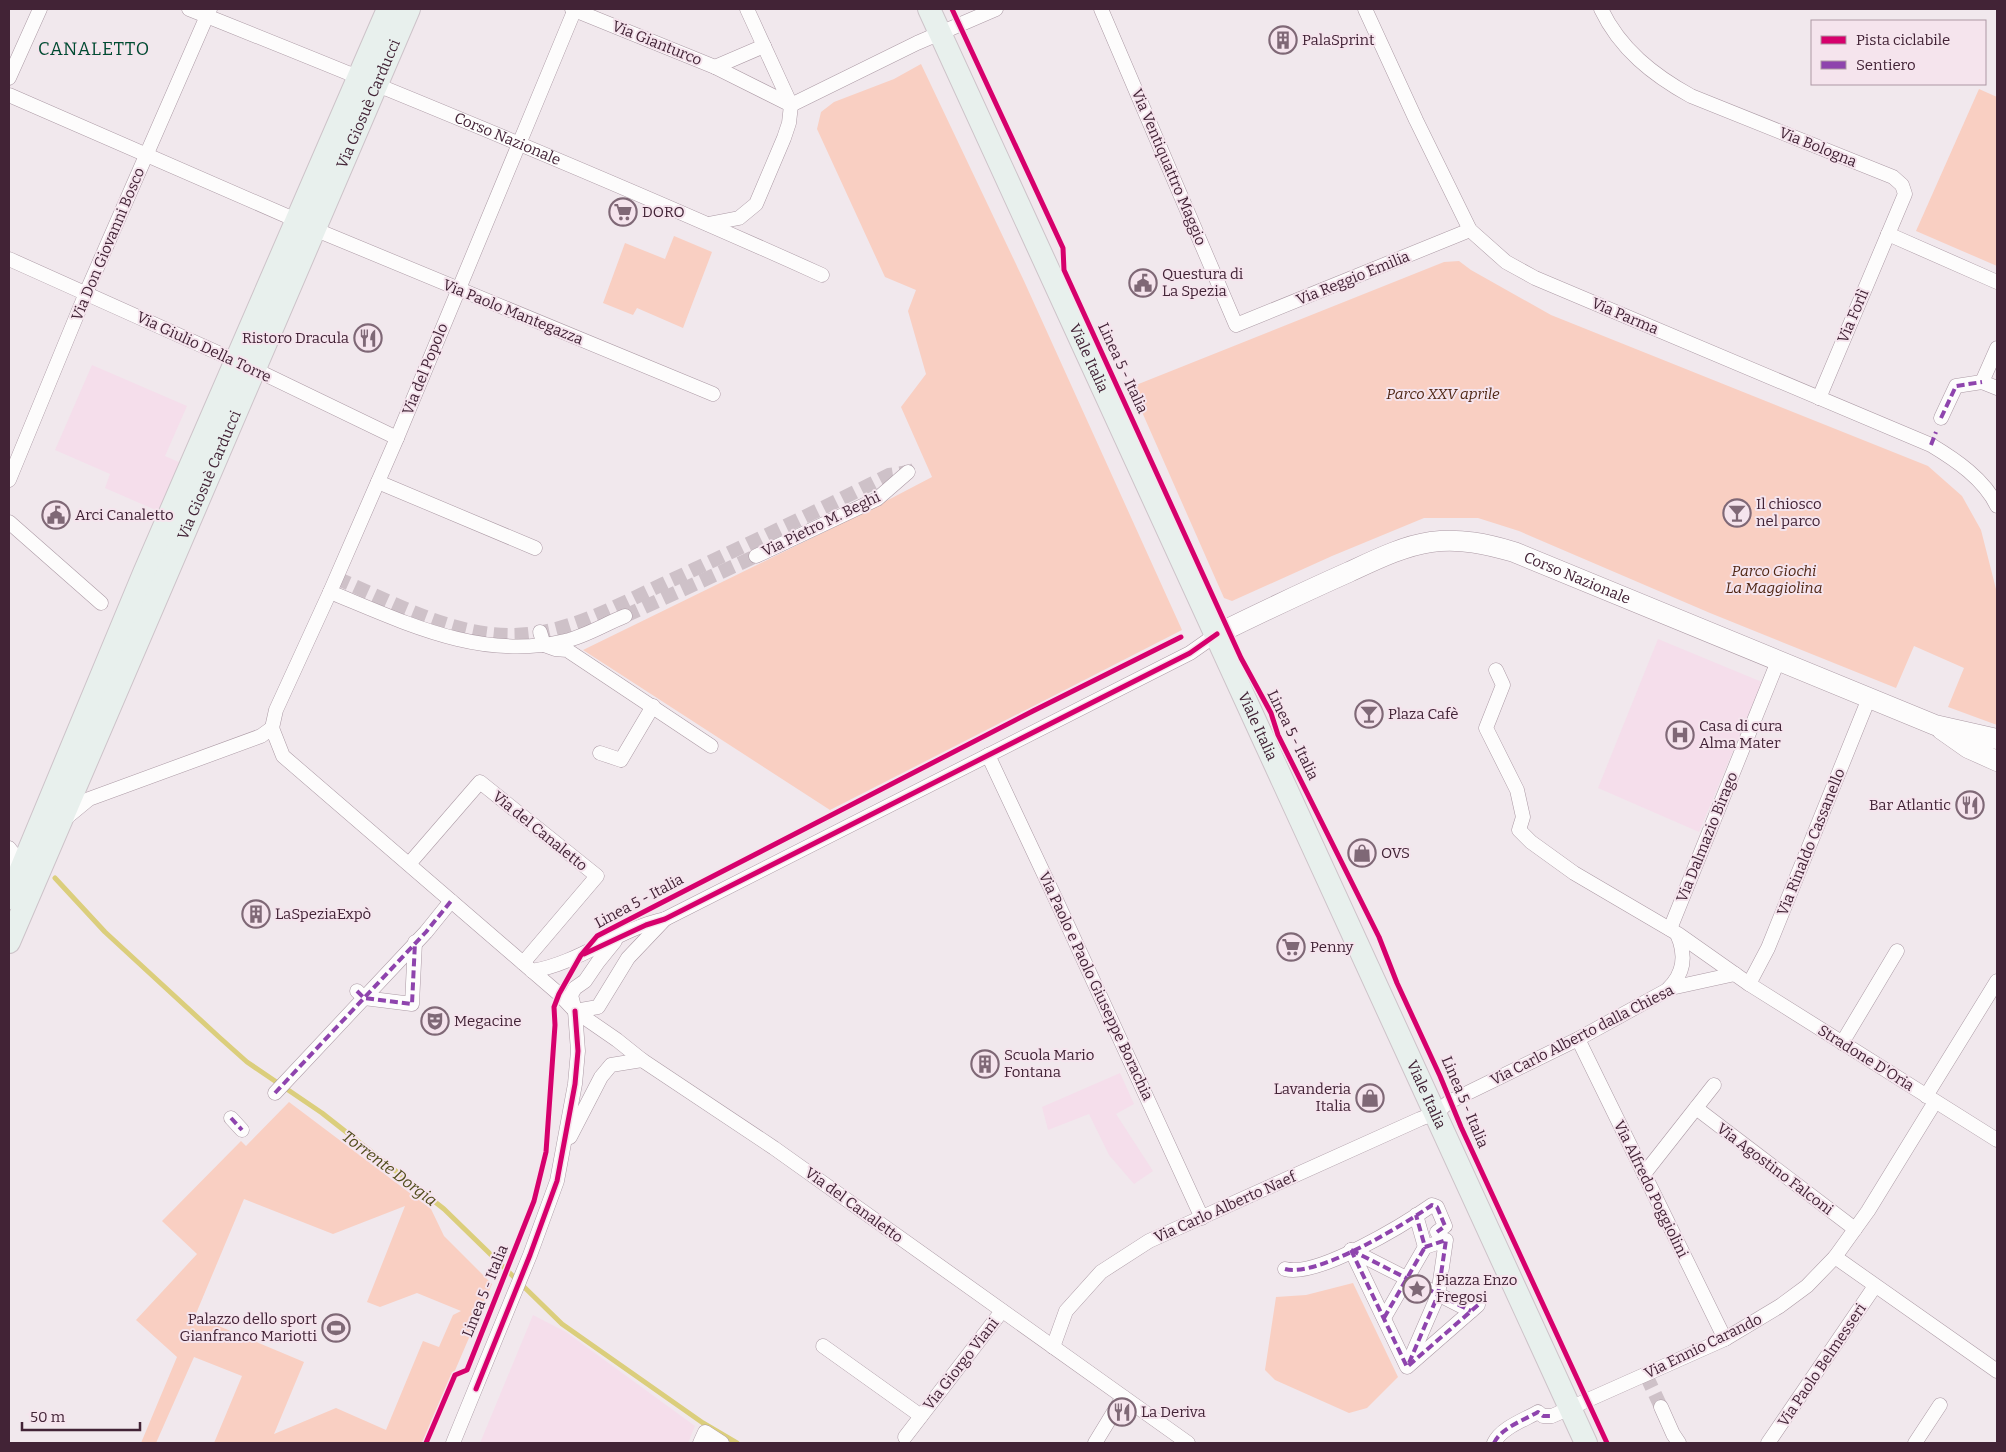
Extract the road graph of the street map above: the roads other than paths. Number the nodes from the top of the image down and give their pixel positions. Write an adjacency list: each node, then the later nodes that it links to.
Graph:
1 (40, 9): 16 (street)
2 (189, 9): 12 (street, Corso Nazionale)
3 (388, 9): 17 (main road, Via Giosuè Carducci)
4 (409, 9): 17 (main road, Via Giosuè Carducci)
5 (574, 9): 15 (street, Via Gianturco); 20 (street, Via del Popolo)
6 (747, 9): 14 (street)
7 (929, 9): 13 (main road, Viale Italia)
8 (996, 9): 13 (street)
9 (1101, 9): 31 (street, Via Ventiquattro Maggio)
10 (1365, 9): 24 (street, Via Parma)
11 (1601, 9): 25 (street, Via Bologna)
12 (208, 12): 17 (street, Corso Nazionale); 21 (street, Via Don Giovanni Bosco)
13 (940, 33): 19 (street); 50 (main road, Viale Italia)
14 (764, 46): 15 (street, Via Gianturco); 19 (street)
15 (715, 67): 19 (street, Via Gianturco)
16 (9, 78)
17 (367, 81): 20 (street, Corso Nazionale); 23 (main road, Via Giosuè Carducci)
18 (9, 95): 21 (street, Via Paolo Mantegazza)
19 (791, 105): 22 (street)
20 (519, 144): 22 (street, Corso Nazionale); 29 (street, Via del Popolo)
21 (146, 156): 23 (street, Via Paolo Mantegazza); 30 (street, Via Don Giovanni Bosco)
22 (708, 224): 27 (street, Corso Nazionale)
23 (305, 225): 29 (street, Via Paolo Mantegazza); 33 (main road, Via Giosuè Carducci)
24 (1470, 230): 31 (street, Via Reggio Emilia); 37 (street, Via Parma)
25 (1888, 234): 28 (street); 37 (street, Via Forlì)
26 (9, 259): 30 (street, Via Giulio Della Torre)
27 (822, 275)
28 (1997, 282)
29 (458, 290): 36 (street, Via Paolo Mantegazza); 38 (street, Via del Popolo)
30 (86, 293): 33 (street, Via Giulio Della Torre); 41 (street, Via Don Giovanni Bosco)
31 (1236, 325)
32 (1997, 348): 34 (street)
33 (245, 365): 38 (street, Via Giulio Della Torre); 63 (main road, Via Giosuè Carducci); 66 (main road, Via Giosuè Carducci)
34 (1982, 382): 35 (street); 39 (street)
35 (1997, 388)
36 (712, 394)
37 (1819, 398): 39 (street, Via Parma)
38 (397, 438): 42 (street, Via del Popolo)
39 (1931, 445): 43 (street, Via Parma)
40 (908, 472): 46 (street, Via Pietro M. Beghi)
41 (9, 480)
42 (378, 482): 45 (street); 47 (street, Via del Popolo)
43 (1997, 506)
44 (9, 522): 48 (street)
45 (535, 548)
46 (756, 556)
47 (330, 592): 51 (street); 57 (street, Via del Popolo)
48 (100, 603)
49 (625, 616): 51 (street)
50 (1217, 634): 52 (street, Corso Nazionale); 61 (street); 88 (main road, Viale Italia)
51 (542, 638): 55 (street)
52 (1778, 661): 54 (street, Corso Nazionale); 69 (street, Via Dalmazio Birago)
53 (1496, 670): 69 (street, Stradone D'Oria)
54 (1869, 698): 56 (street, Corso Nazionale); 77 (street, Via Rinaldo Cassanello)
55 (653, 706): 59 (street); 60 (street)
56 (1935, 725): 58 (street, Corso Nazionale); 62 (street, Corso Nazionale)
57 (272, 728): 63 (street); 65 (street, Via del Canaletto)
58 (1997, 739)
59 (711, 746)
60 (600, 753)
61 (988, 755): 68 (street); 95 (street, Via Paolo e Paolo Giuseppe Borachia)
62 (1997, 761)
63 (58, 826): 71 (main road, Via Giosuè Carducci)
64 (9, 848): 66 (street)
65 (409, 864): 67 (street, Via del Canaletto); 74 (street, Via del Canaletto)
66 (12, 890)
67 (451, 901): 72 (street); 74 (street, Via del Canaletto)
68 (665, 919): 70 (street); 80 (street)
69 (1673, 932): 75 (street, Stradone D'Oria); 78 (street)
70 (618, 937): 74 (street); 80 (street)
71 (9, 942)
72 (416, 942): 79 (street); 79 (street)
73 (1897, 950): 82 (street)
74 (528, 967): 80 (street, Via del Canaletto)
75 (1735, 974): 77 (street, Stradone D'Oria); 78 (street, Via Carlo Alberto dalla Chiesa)
76 (1997, 981): 86 (street, Via Ennio Carando)
77 (1749, 984): 82 (street, Stradone D'Oria)
78 (1668, 990): 81 (street, Via Carlo Alberto dalla Chiesa)
79 (360, 994): 85 (street)
80 (575, 1011): 83 (street, Via del Canaletto); 92 (street)
81 (1578, 1038): 88 (street, Via Carlo Alberto dalla Chiesa); 93 (street, Via Alfredo Poggiolini)
82 (1842, 1043): 86 (street, Stradone D'Oria)
83 (642, 1060): 92 (street); 105 (street, Via del Canaletto)
84 (1714, 1085): 87 (street)
85 (275, 1093)
86 (1931, 1099): 91 (street, Stradone D'Oria); 96 (street, Via Ennio Carando)
87 (1696, 1108): 93 (street); 96 (street, Via Agostino Falconi)
88 (1436, 1113): 95 (street, Via Carlo Alberto Naef); 115 (main road, Viale Italia)
89 (231, 1118): 90 (street)
90 (242, 1130)
91 (1997, 1140)
92 (564, 1148): 118 (street)
93 (1644, 1174): 107 (street, Via Alfredo Poggiolini)
94 (1416, 1216): 97 (street); 98 (street); 99 (street)
95 (1202, 1218): 109 (street, Via Carlo Alberto Naef)
96 (1854, 1229): 100 (street, Via Ennio Carando)
97 (1441, 1234): 98 (street); 104 (street)
98 (1425, 1247): 102 (street)
99 (1351, 1250): 101 (street); 102 (street); 106 (street)
100 (1835, 1257): 103 (street); 107 (street, Via Ennio Carando)
101 (1285, 1269)
102 (1408, 1279): 104 (street); 106 (street)
103 (1875, 1286): 111 (street); 126 (street, Via Paolo Belmesseri)
104 (1438, 1295): 110 (street); 110 (street)
105 (1002, 1311): 109 (street, Via del Canaletto); 116 (street, Via Giorgo Viani)
106 (1384, 1318): 110 (street)
107 (1725, 1339): 115 (street, Via Ennio Carando)
108 (823, 1346): 116 (street, Via Giorgo Viani)
109 (1053, 1347): 112 (street, Via del Canaletto)
110 (1407, 1367)
111 (1997, 1371)
112 (1123, 1397): 121 (street); 122 (street, Via del Canaletto)
113 (1940, 1405): 127 (street)
114 (1661, 1407): 125 (street)
115 (1561, 1412): 123 (street); 124 (main road, Viale Italia)
116 (921, 1416): 117 (street, Via Giorgo Viani)
117 (905, 1437)
118 (453, 1443)
119 (700, 1443): 120 (street)
120 (722, 1443)
121 (1095, 1443)
122 (1188, 1443)
123 (1494, 1443)
124 (1586, 1443)
125 (1679, 1443)
126 (1768, 1443)
127 (1915, 1443)

